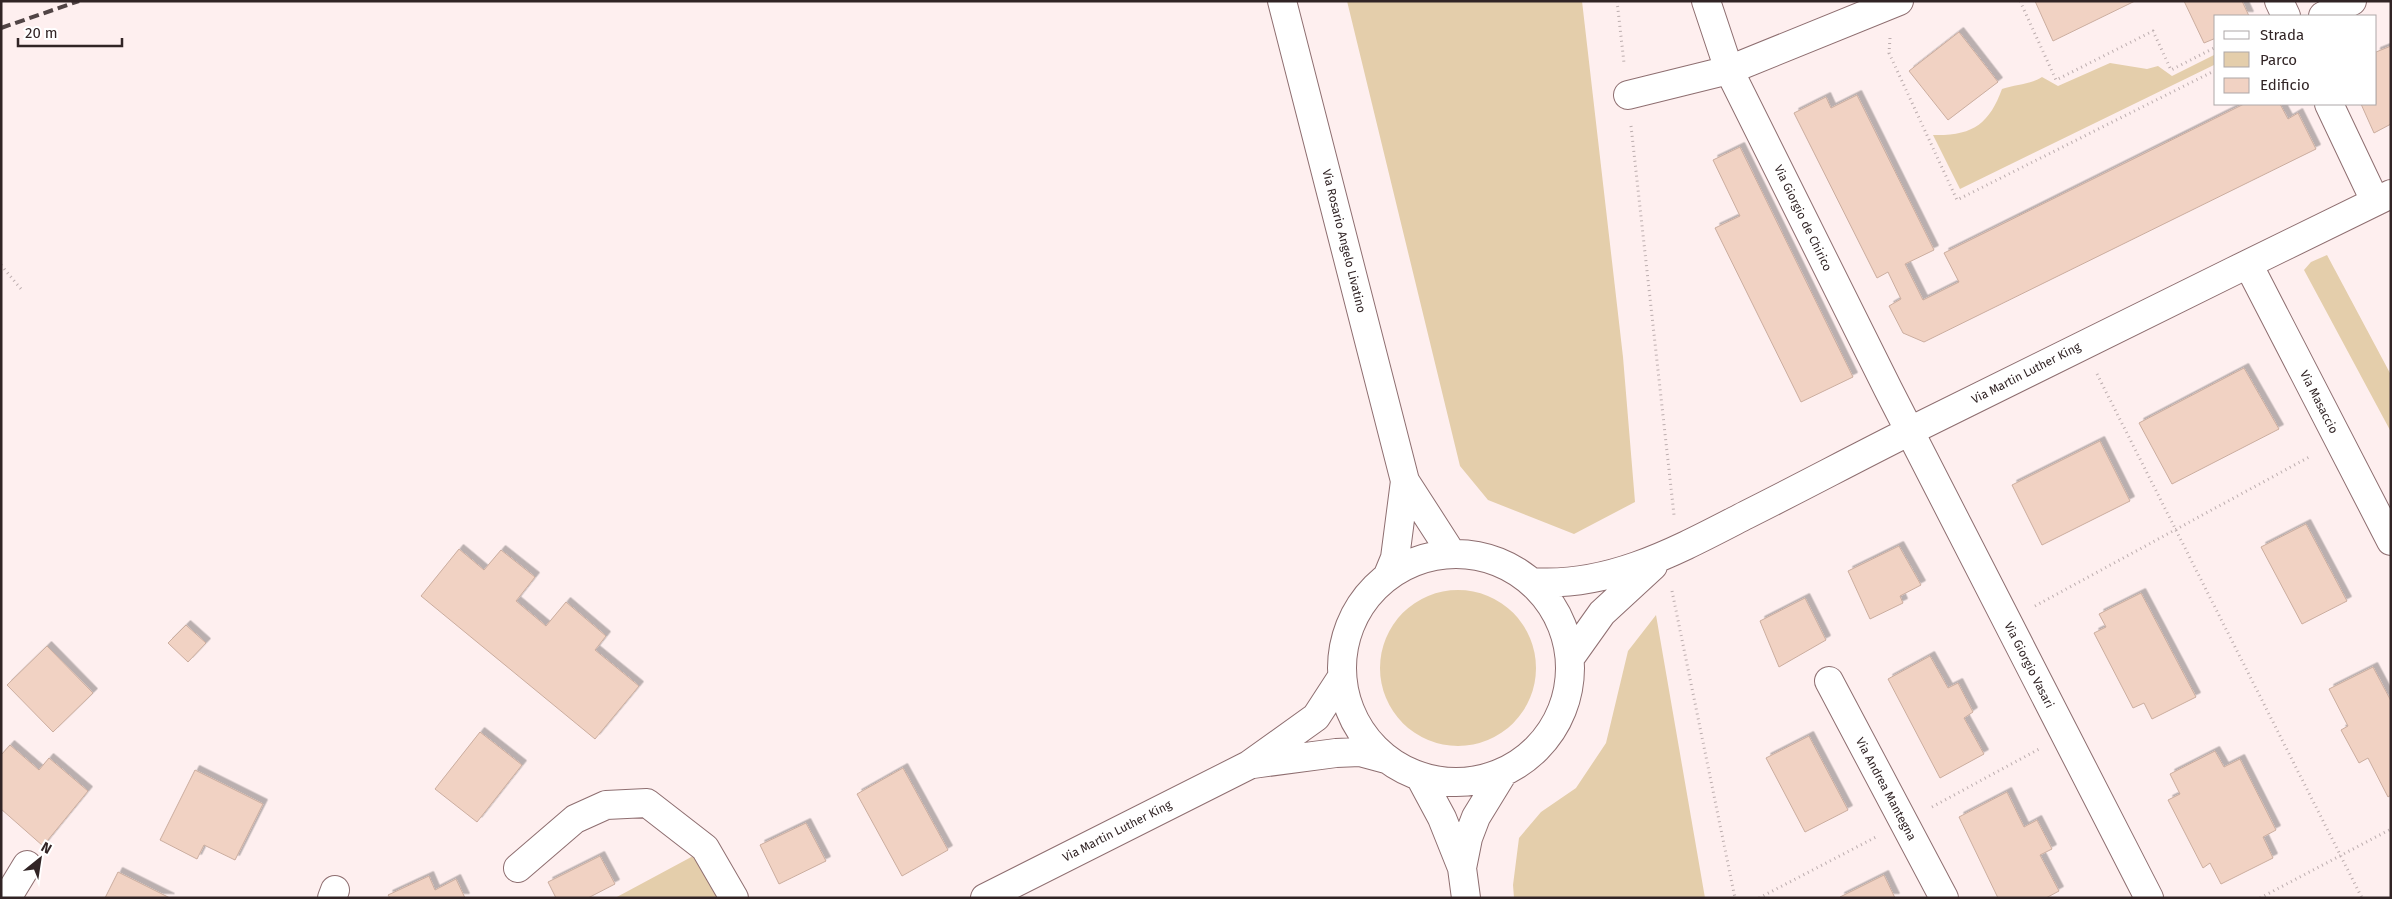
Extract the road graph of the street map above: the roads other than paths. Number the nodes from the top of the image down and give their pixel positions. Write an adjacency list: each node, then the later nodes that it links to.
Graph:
1 (1282, 1): 14 (street, Via Rosario Angelo Livatino)
2 (1706, 1): 8 (street, Via Giorgio de Chirico)
3 (2279, 1): 6 (street)
4 (2352, 1): 7 (street)
5 (1897, 2): 8 (street)
6 (2286, 15)
7 (2325, 15)
8 (1729, 70): 9 (street); 13 (street, Via Giorgio de Chirico)
9 (1628, 95)
10 (2330, 105): 11 (street)
11 (2383, 197): 12 (street, Via Martin Luther King)
12 (2248, 264): 13 (street, Via Martin Luther King); 15 (street, Via Masaccio)
13 (1910, 431): 17 (street, Via Martin Luther King); 30 (street, Via Giorgio Vasari)
14 (1405, 481): 16 (street, Via Rosario Angelo Livatino); 18 (street, Via Rosario Angelo Livatino)
15 (2391, 541)
16 (1452, 554): 18 (street); 19 (street)
17 (1664, 557): 19 (street); 20 (street)
18 (1388, 575): 21 (street)
19 (1531, 582): 20 (street)
20 (1570, 658): 25 (street)
21 (1342, 678): 23 (street); 24 (street)
22 (1829, 681): 35 (street, Via Andrea Mantegna)
23 (1386, 759): 24 (street); 26 (street)
24 (1249, 764): 33 (street, Via Martin Luther King)
25 (1503, 773): 26 (street); 29 (street)
26 (1420, 777): 29 (street)
27 (27, 865): 31 (street)
28 (518, 868): 32 (street)
29 (1462, 868): 34 (street)
30 (2143, 896)
31 (7, 898)
32 (734, 898)
33 (985, 898)
34 (1466, 898)
35 (1944, 898)

